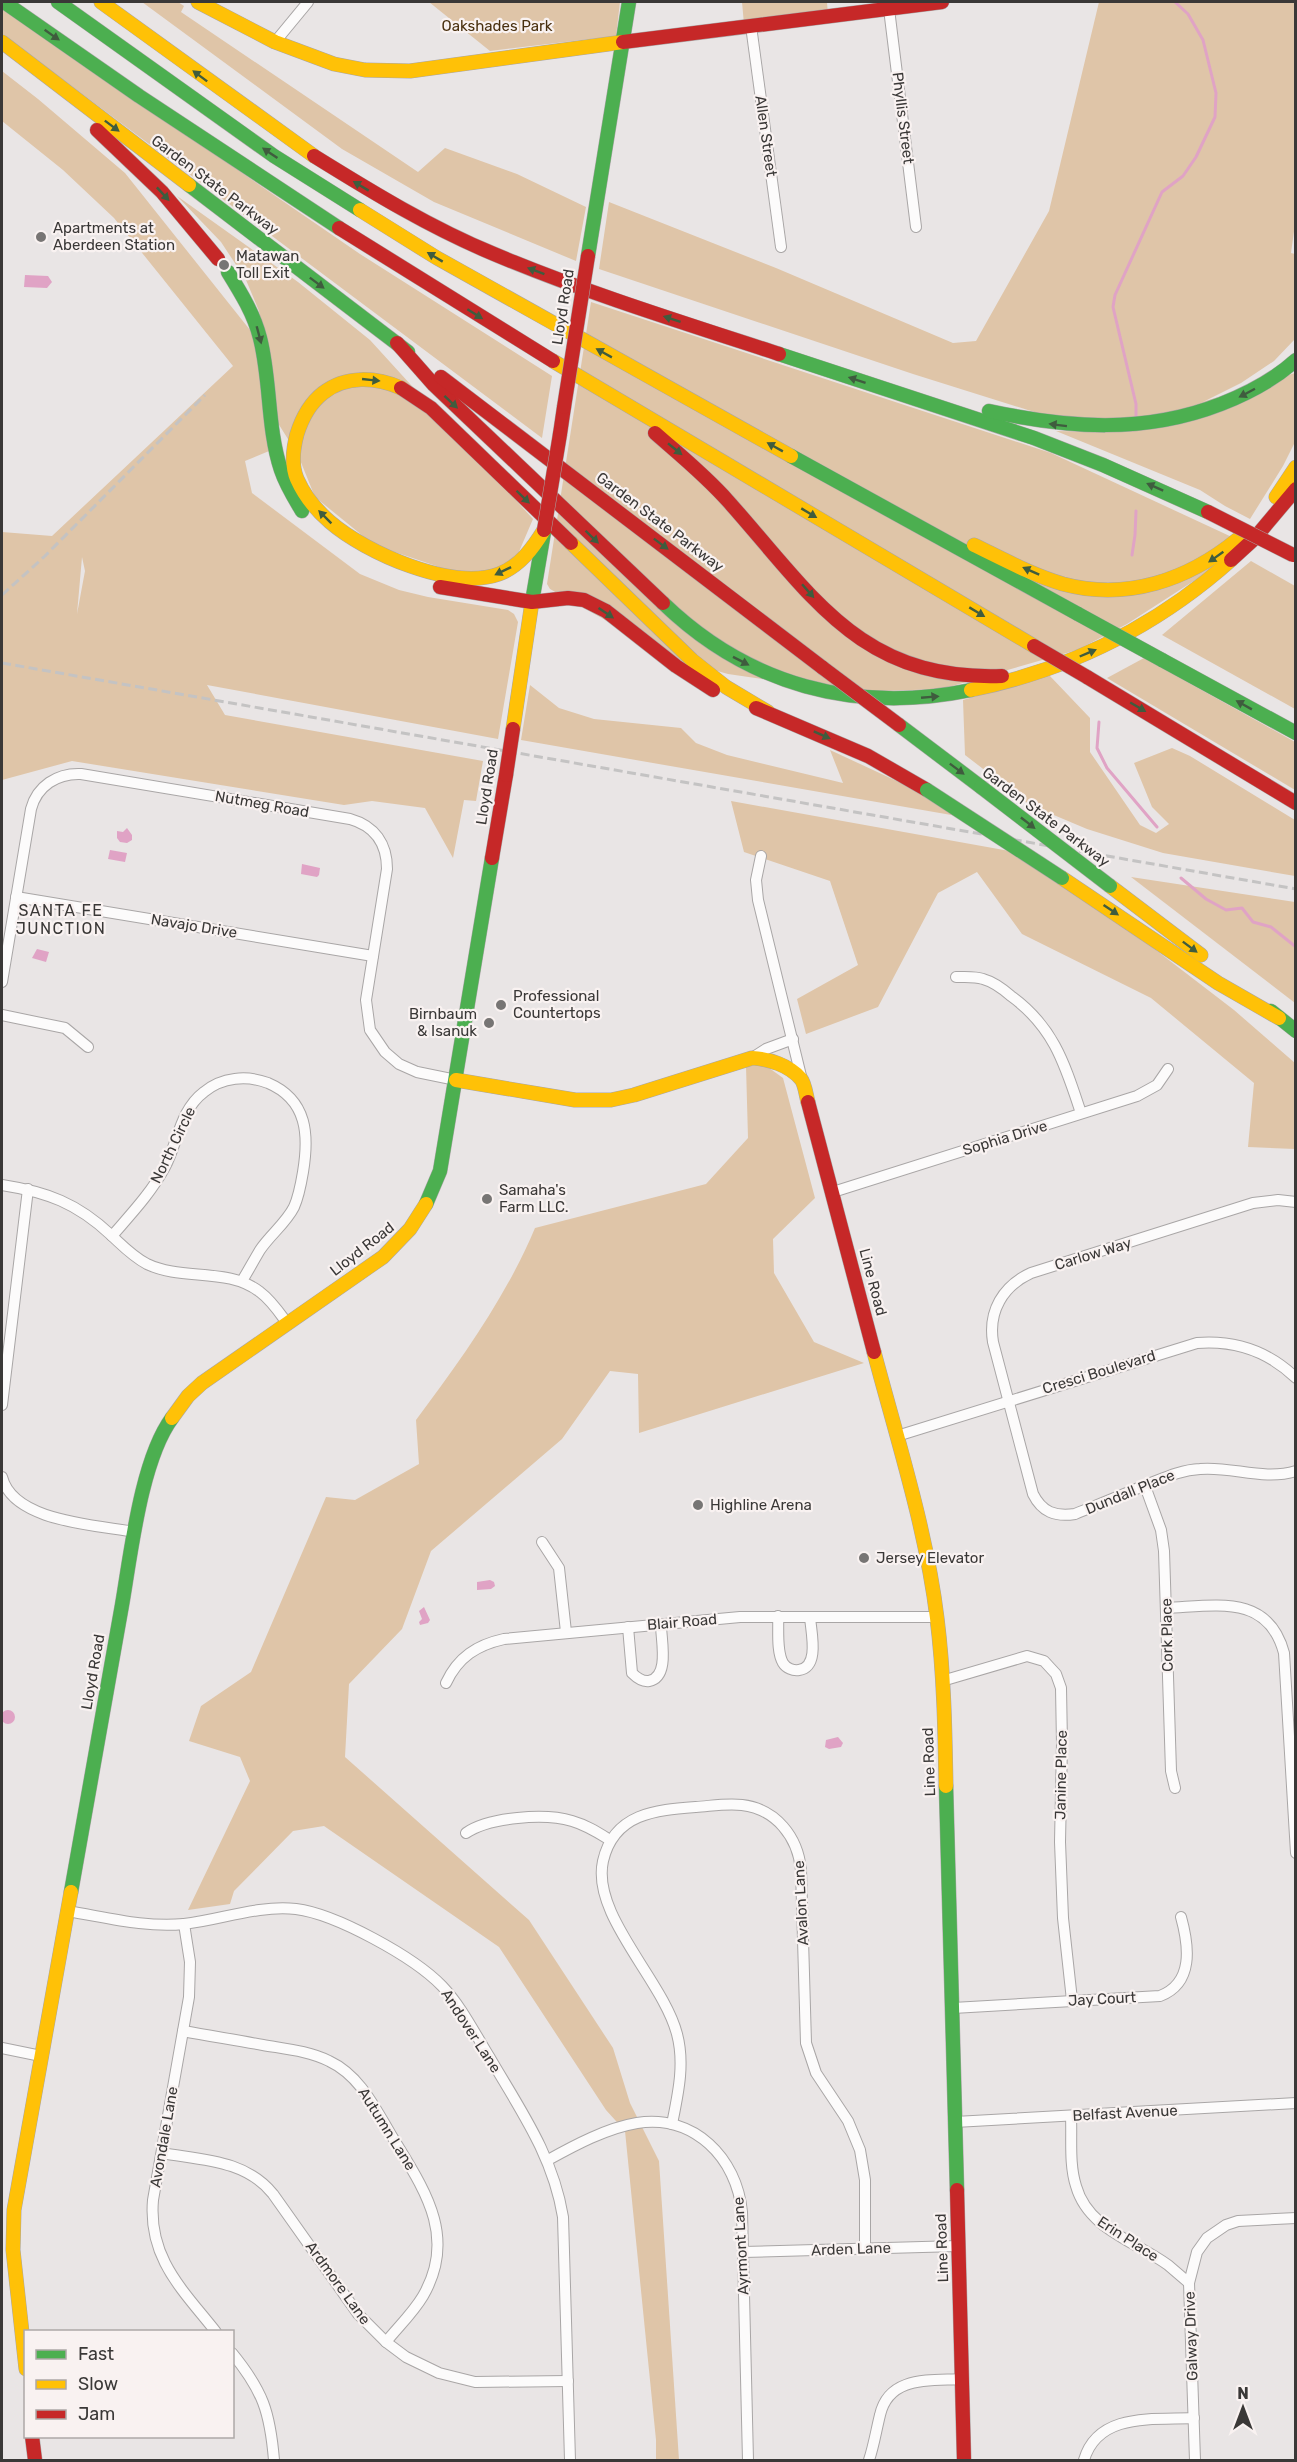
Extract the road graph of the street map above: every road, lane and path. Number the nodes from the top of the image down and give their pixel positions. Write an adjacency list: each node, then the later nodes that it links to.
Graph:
1 (4, 2): 20 (main road, Garden State Parkway, one-way to 20)
2 (58, 2): 23 (main road, one-way to 2)
3 (101, 2): 21 (main road, one-way to 3)
4 (198, 2): 11 (main road)
5 (308, 2): 11 (street)
6 (629, 2): 12 (main road, Lloyd Road)
7 (942, 2): 8 (main road)
8 (889, 9): 9 (main road); 14 (street, Phyllis Street)
9 (751, 26): 12 (main road); 15 (street, Allen Street)
10 (2, 42): 13 (main road, Garden State Parkway)
11 (275, 42): 12 (main road)
12 (623, 42): 25 (main road, Lloyd Road, bridge)
13 (48, 78): 16 (main road, one-way to 16); 18 (main road, Garden State Parkway, one-way to 18)
14 (916, 227)
15 (781, 247)
16 (218, 259)
17 (228, 272): 26 (main road, one-way to 26)
18 (398, 344): 30 (main road, one-way to 30); 40 (main road, Garden State Parkway, one-way to 40, bridge)
19 (1296, 360): 21 (main road, one-way to 21)
20 (614, 398): 30 (main road, one-way to 30); 33 (main road, Garden State Parkway, one-way to 33, bridge)
21 (913, 398): 27 (main road, one-way to 21, bridge)
22 (1296, 467): 23 (main road, one-way to 23)
23 (826, 475): 32 (main road, one-way to 23, bridge)
24 (1296, 489): 30 (main road, one-way to 24)
25 (544, 530): 29 (main road, Lloyd Road); 31 (main road, one-way to 31)
26 (327, 537)
27 (1294, 555)
28 (370, 564): 29 (main road)
29 (532, 602): 31 (main road, one-way to 31); 46 (main road, Lloyd Road, bridge)
30 (1033, 673)
31 (768, 712): 40 (main road, one-way to 40, bridge)
32 (1296, 733)
33 (1296, 803)
34 (761, 856): 42 (street, Line Road)
35 (16, 897): 36 (street, Navajo Drive); 36 (street, Nutmeg Road); 38 (street, Nutmeg Road)
36 (373, 956): 46 (street, Nutmeg Road)
37 (956, 977): 48 (street)
38 (2, 982)
39 (2, 1015): 43 (street)
40 (1279, 1018): 41 (main road, Garden State Parkway)
41 (1296, 1031)
42 (793, 1039): 44 (street); 47 (street, Line Road)
43 (88, 1047)
44 (752, 1058): 46 (main road); 47 (main road)
45 (1168, 1069): 48 (street, Sophia Drive)
46 (456, 1080): 55 (main road, Lloyd Road)
47 (802, 1080): 51 (main road, Line Road)
48 (1081, 1113): 51 (street, Sophia Drive)
49 (2, 1185): 50 (street)
50 (28, 1189): 53 (street); 58 (street)
51 (833, 1192): 59 (main road, Line Road)
52 (1296, 1202): 57 (street, Carlow Way)
53 (112, 1236): 54 (street); 54 (street, North Circle)
54 (242, 1281): 55 (street)
55 (287, 1323): 63 (main road, Lloyd Road)
56 (1296, 1378): 57 (street, Cresci Boulevard)
57 (1008, 1401): 59 (street, Cresci Boulevard); 62 (street, Dundall Place)
58 (2, 1405)
59 (897, 1436): 68 (main road, Line Road)
60 (1296, 1471): 62 (street, Dundall Place)
61 (2, 1484): 63 (street)
62 (1145, 1486): 65 (street, Cork Place)
63 (135, 1532): 78 (main road, Lloyd Road)
64 (542, 1542): 71 (street)
65 (1166, 1608): 74 (street, Cork Place); 77 (street)
66 (778, 1616): 67 (street, Blair Road); 67 (street); 69 (street, Blair Road)
67 (810, 1617): 68 (street, Blair Road)
68 (937, 1617): 72 (main road, Line Road)
69 (661, 1625): 70 (street, Blair Road); 70 (street)
70 (628, 1627): 71 (street, Blair Road)
71 (566, 1632): 73 (street, Blair Road)
72 (942, 1681): 81 (street, Janine Place); 82 (main road, Line Road)
73 (446, 1683)
74 (1175, 1788)
75 (465, 1833): 76 (street)
76 (610, 1840): 89 (street); 94 (street, Avalon Lane)
77 (1296, 1853)
78 (67, 1911): 80 (street, Andover Lane); 85 (main road, Lloyd Road)
79 (1181, 1917): 81 (street, Jay Court)
80 (184, 1924): 83 (street, Avondale Lane); 91 (street, Andover Lane)
81 (1072, 2000): 82 (street, Jay Court)
82 (953, 2008): 88 (main road, Line Road)
83 (183, 2031): 90 (street, Avondale Lane); 98 (street, Autumn Lane)
84 (2, 2048): 85 (street)
85 (41, 2056): 99 (main road, Lloyd Road)
86 (1296, 2103): 87 (street, Belfast Avenue)
87 (1071, 2117): 88 (street, Belfast Avenue); 96 (street, Erin Place)
88 (955, 2122): 93 (main road, Line Road)
89 (672, 2124): 91 (street, Ayrmont Lane); 95 (street, Ayrmont Lane)
90 (162, 2152): 97 (street, Avondale Lane); 98 (street, Ardmore Lane)
91 (548, 2160): 102 (street, Andover Lane)
92 (1296, 2218): 96 (street, Galway Drive)
93 (958, 2246): 94 (street, Arden Lane); 101 (main road, Line Road)
94 (866, 2248): 95 (street, Arden Lane)
95 (743, 2252): 108 (street, Ayrmont Lane)
96 (1189, 2283): 103 (street, Galway Drive)
97 (215, 2330)
98 (386, 2342): 102 (street, Ardmore Lane)
99 (24, 2349)
100 (234, 2355): 106 (street)
101 (962, 2379): 109 (street); 110 (main road, Line Road)
102 (568, 2381): 107 (street, Andover Lane)
103 (1194, 2418): 111 (street); 112 (street, Galway Drive)
104 (32, 2438): 105 (main road)
105 (35, 2460)
106 (274, 2460)
107 (570, 2460)
108 (748, 2460)
109 (869, 2460)
110 (964, 2460)
111 (1084, 2460)
112 (1195, 2460)

